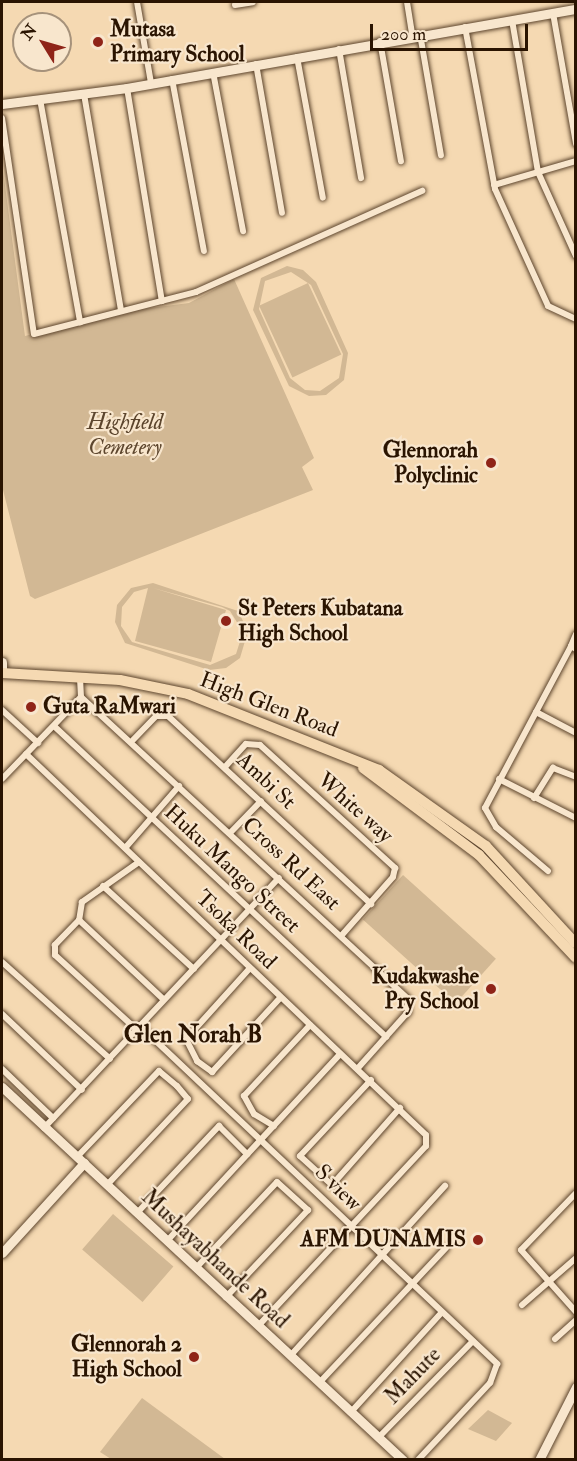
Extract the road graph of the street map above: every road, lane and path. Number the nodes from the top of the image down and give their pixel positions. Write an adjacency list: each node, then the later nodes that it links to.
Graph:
1 (137, 2): 16 (street)
2 (253, 2): 4 (street)
3 (407, 2): 9 (street)
4 (235, 5)
5 (576, 9): 6 (street)
6 (553, 14): 7 (street); 22 (street)
7 (512, 20): 8 (street); 26 (street)
8 (465, 27): 9 (street); 28 (street)
9 (416, 34): 10 (street); 23 (street)
10 (380, 42): 11 (street); 24 (street)
11 (339, 49): 12 (street); 27 (street)
12 (297, 57): 13 (street); 30 (street)
13 (256, 64): 14 (street); 31 (street)
14 (213, 72): 15 (street); 32 (street)
15 (172, 79): 16 (street); 33 (street)
16 (151, 83): 17 (street)
17 (127, 88): 18 (street); 35 (street)
18 (84, 94): 19 (street); 36 (street)
19 (40, 99): 20 (street); 38 (street)
20 (2, 104)
21 (2, 118): 38 (street)
22 (576, 144)
23 (441, 155)
24 (401, 161)
25 (576, 161): 26 (street)
26 (538, 172): 28 (street); 34 (street)
27 (361, 178)
28 (494, 185): 37 (street)
29 (422, 191): 35 (street)
30 (323, 198)
31 (282, 213)
32 (243, 231)
33 (204, 252)
34 (576, 256)
35 (162, 301): 36 (street)
36 (121, 311): 38 (street)
37 (576, 319)
38 (80, 322)
39 (576, 634): 40 (street)
40 (573, 648): 46 (street)
41 (2, 662): 42 (street)
42 (2, 673): 43 (main road, High Glen Road)
43 (80, 676): 44 (street); 53 (main road, High Glen Road)
44 (81, 697): 48 (street); 50 (street, Cross Rd East)
45 (2, 710): 51 (street)
46 (536, 712): 49 (street); 59 (street)
47 (576, 723): 49 (street)
48 (54, 726): 51 (street); 63 (street, Huku Mango Street)
49 (573, 732)
50 (133, 740): 55 (street, Ambi St); 60 (street, Cross Rd East)
51 (38, 743): 52 (street)
52 (26, 754): 56 (street); 66 (street, Tsoka Road)
53 (343, 755): 76 (main road, High Glen Road); 77 (main road, High Glen Road)
54 (2, 765): 56 (street)
55 (225, 767): 62 (street, Ambi St); 71 (street, White way)
56 (8, 772): 58 (street)
57 (576, 777): 61 (street)
58 (2, 779)
59 (499, 779): 61 (street); 68 (street)
60 (179, 786): 63 (street); 65 (street, Cross Rd East)
61 (534, 798): 64 (street)
62 (261, 801): 65 (street); 71 (street, Ambi St)
63 (151, 818): 66 (street); 72 (street, Huku Mango Street)
64 (576, 818)
65 (231, 832): 69 (street, Cross Rd East)
66 (126, 847): 67 (street, Tsoka Road)
67 (139, 862): 70 (street, S view); 75 (street, Tsoka Road)
68 (548, 871)
69 (279, 878): 72 (street); 74 (street, Cross Rd East)
70 (103, 886): 73 (street, S view); 80 (street)
71 (371, 904): 74 (street, White way)
72 (250, 910): 75 (street); 86 (street, Huku Mango Street)
73 (79, 920): 82 (street); 85 (street, S view)
74 (342, 935): 86 (street, Cross Rd East)
75 (220, 942): 79 (street, Tsoka Road); 80 (street)
76 (576, 944)
77 (576, 958)
78 (2, 962): 88 (street)
79 (250, 968): 81 (street, Tsoka Road); 81 (street)
80 (194, 969): 82 (street)
81 (280, 998): 84 (street, Tsoka Road)
82 (164, 999): 85 (street)
83 (2, 1014): 93 (street)
84 (310, 1025): 87 (street, Tsoka Road); 96 (street)
85 (138, 1027): 88 (street); 98 (street, S view)
86 (386, 1037): 89 (street, Cross Rd East)
87 (340, 1054): 89 (street, Tsoka Road); 96 (street)
88 (110, 1059): 93 (street)
89 (358, 1068): 91 (street, Tsoka Road)
90 (2, 1069): 95 (street)
91 (371, 1080): 94 (street, Tsoka Road); 94 (street)
92 (2, 1087): 97 (street, Mushayabhande Road)
93 (82, 1090): 95 (street)
94 (400, 1108): 105 (street, Tsoka Road)
95 (53, 1118): 97 (street)
96 (274, 1126): 98 (street)
97 (45, 1128): 100 (street, Mushayabhande Road)
98 (261, 1140): 99 (street); 105 (street, S view)
99 (247, 1154): 104 (street); 106 (street)
100 (81, 1160): 101 (street, Mushayabhande Road); 101 (street); 108 (street)
101 (107, 1185): 104 (street, Mushayabhande Road)
102 (445, 1186): 109 (street)
103 (576, 1193): 112 (street)
104 (137, 1213): 106 (street, Mushayabhande Road)
105 (351, 1227): 109 (street, S view); 119 (street)
106 (167, 1241): 111 (street, Mushayabhande Road)
107 (446, 1248): 113 (street)
108 (2, 1252)
109 (384, 1257): 113 (street, S view); 122 (street)
110 (576, 1258): 112 (street)
111 (196, 1268): 114 (street, Mushayabhande Road); 114 (street)
112 (549, 1282): 115 (street); 117 (street)
113 (413, 1284): 116 (street, S view); 123 (street)
114 (226, 1297): 119 (street, Mushayabhande Road)
115 (522, 1305)
116 (442, 1312): 121 (street, S view); 126 (street)
117 (576, 1312)
118 (576, 1320): 120 (street)
119 (258, 1326): 122 (street, Mushayabhande Road)
120 (555, 1339)
121 (473, 1341): 127 (street, Mahute); 129 (street, S view)
122 (291, 1355): 123 (street, Mushayabhande Road)
123 (320, 1382): 126 (street, Mushayabhande Road)
124 (576, 1387): 125 (street)
125 (571, 1403): 130 (street)
126 (351, 1412): 127 (street, Mushayabhande Road)
127 (379, 1437): 128 (street, Mushayabhande Road)
128 (403, 1460)
129 (418, 1460)
130 (539, 1460)

